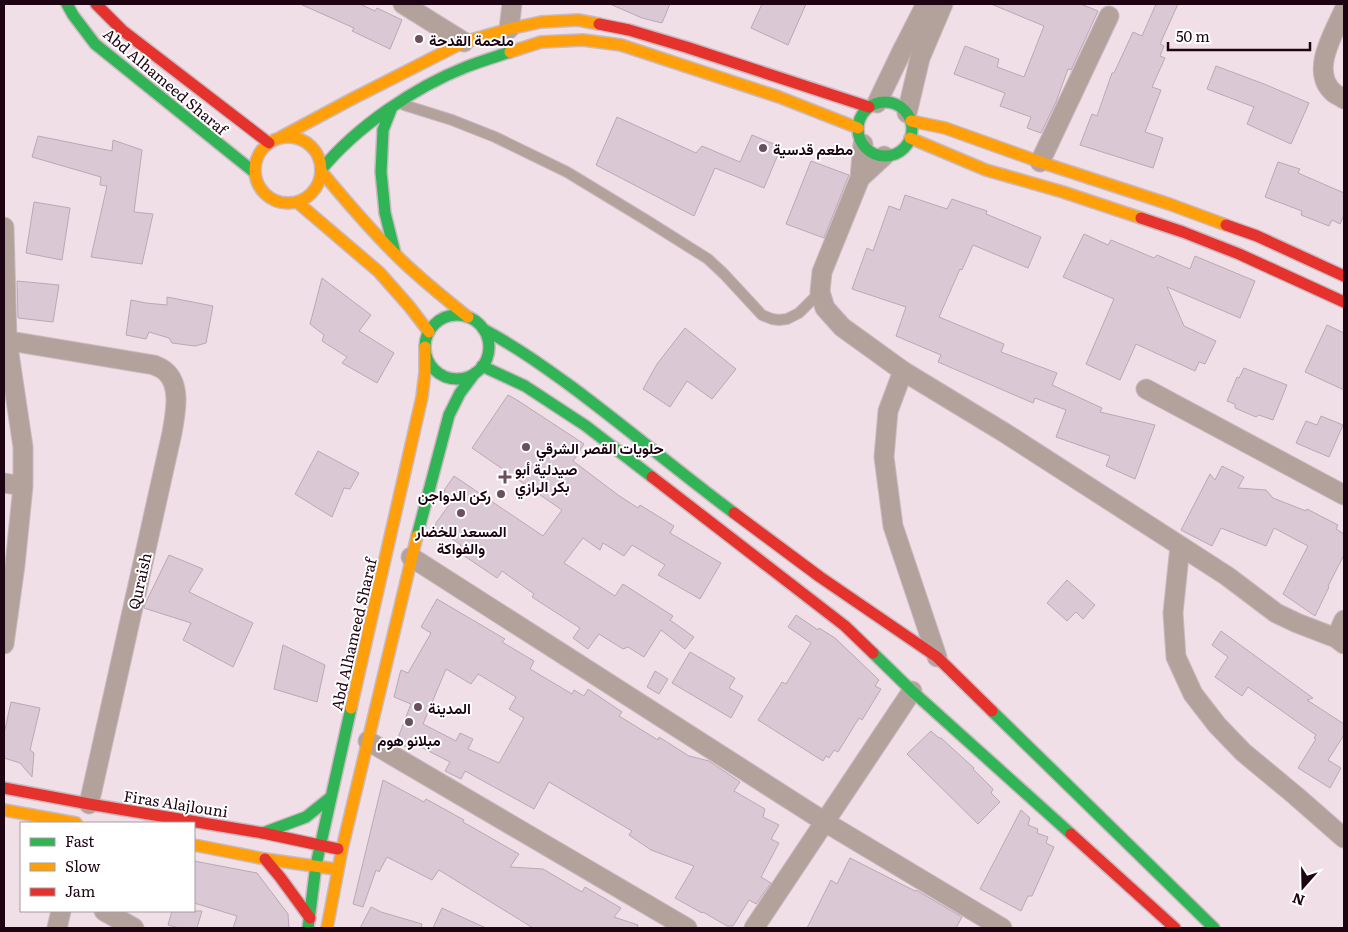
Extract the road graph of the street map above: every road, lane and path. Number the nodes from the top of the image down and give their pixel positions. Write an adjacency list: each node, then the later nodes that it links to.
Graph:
1 (67, 4): 19 (street, Abd Alhameed Sharaf)
2 (96, 4): 15 (street, Abd Alhameed Sharaf)
3 (402, 4): 10 (street)
4 (512, 4): 9 (street)
5 (926, 4): 12 (street)
6 (943, 4): 14 (street)
7 (1344, 10): 11 (street)
8 (1109, 16): 22 (street)
9 (508, 29): 10 (street); 12 (street)
10 (464, 42): 17 (street)
11 (1344, 99)
12 (873, 105): 14 (street); 16 (street)
13 (392, 107): 16 (street); 23 (street); 28 (street); 30 (lane)
14 (909, 117): 18 (street); 22 (street)
15 (233, 126): 19 (street); 20 (street, Abd Alhameed Sharaf)
16 (860, 136): 21 (street); 25 (street)
17 (282, 138): 20 (street); 23 (street)
18 (910, 138): 21 (street); 31 (street)
19 (217, 143): 24 (street, Abd Alhameed Sharaf)
20 (269, 143): 24 (street)
21 (884, 156): 25 (street)
22 (1040, 162): 29 (street)
23 (321, 171): 26 (street); 28 (street)
24 (254, 172): 26 (street)
25 (860, 178): 30 (street)
26 (297, 202): 34 (street)
27 (4, 227): 35 (street)
28 (395, 254): 32 (street)
29 (1344, 276)
30 (820, 292): 38 (street)
31 (1344, 302)
32 (468, 317): 33 (street); 34 (street)
33 (483, 329): 37 (street); 47 (street)
34 (429, 332): 36 (street)
35 (6, 340): 41 (street); 58 (street, Quraish)
36 (425, 346): 37 (street); 57 (street, Abd Alhameed Sharaf)
37 (479, 370): 44 (street); 52 (street)
38 (903, 372): 43 (street); 51 (street)
39 (1146, 389): 42 (street)
40 (4, 483): 41 (street)
41 (22, 486): 45 (street)
42 (1344, 495)
43 (1180, 546): 48 (street); 63 (street)
44 (411, 557): 55 (street); 61 (street)
45 (9, 564): 49 (street)
46 (1344, 620): 48 (street)
47 (912, 640): 50 (street); 51 (street)
48 (1340, 641)
49 (4, 644)
50 (898, 646)
51 (938, 657): 80 (street)
52 (912, 691): 53 (street); 61 (street)
53 (930, 707): 54 (street); 79 (street)
54 (947, 707)
55 (368, 741): 66 (street); 76 (street)
56 (4, 788): 58 (street, Firas Alajlouni)
57 (331, 797): 62 (street); 65 (street, Abd Alhameed Sharaf)
58 (89, 804): 62 (street, Firas Alajlouni)
59 (4, 810): 60 (street)
60 (70, 822)
61 (824, 822): 77 (street); 78 (street)
62 (263, 833): 65 (street, Firas Alajlouni)
63 (1344, 838)
64 (195, 845): 67 (street)
65 (321, 845): 66 (street, Firas Alajlouni); 68 (street, Abd Alhameed Sharaf)
66 (342, 850): 69 (street)
67 (265, 859): 68 (street); 72 (street)
68 (316, 865): 69 (street); 72 (street, Abd Alhameed Sharaf)
69 (339, 869): 75 (street)
70 (61, 912): 73 (street)
71 (106, 912): 74 (street)
72 (309, 923)
73 (57, 928)
74 (134, 928)
75 (328, 928)
76 (687, 928)
77 (754, 928)
78 (1002, 928)
79 (1175, 928)
80 (1214, 928)

